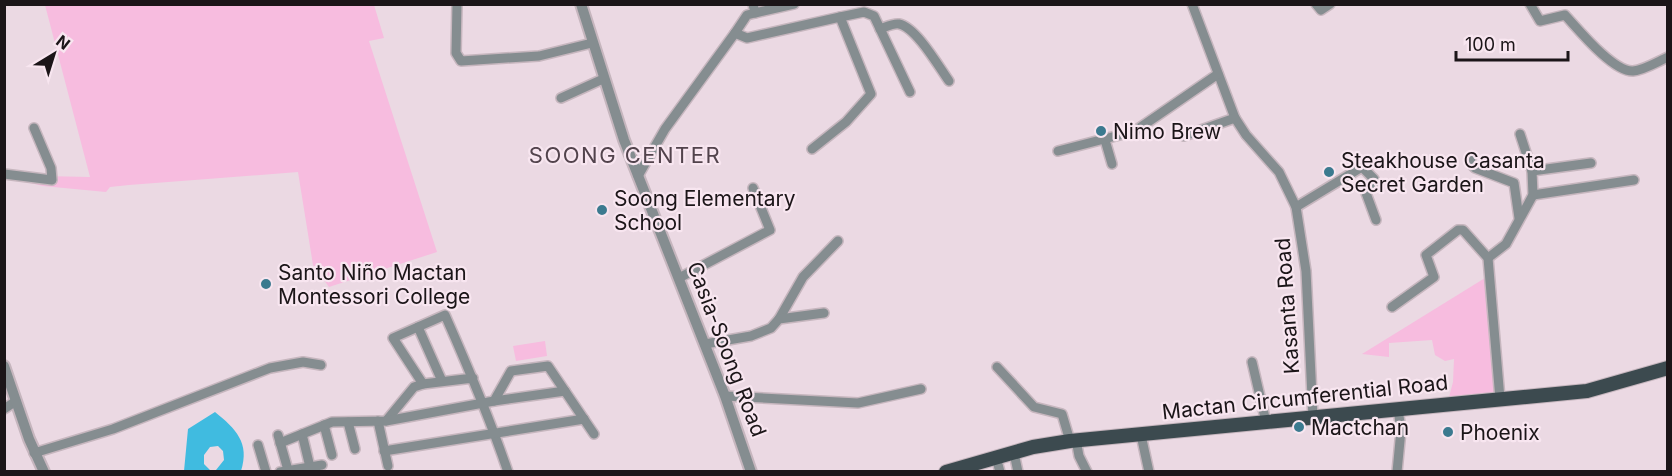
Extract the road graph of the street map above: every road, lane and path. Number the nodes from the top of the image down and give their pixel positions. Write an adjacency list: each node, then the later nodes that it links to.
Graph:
1 (457, 4): 12 (street)
2 (581, 4): 12 (street, Casia-Soong Road)
3 (1192, 4): 14 (street, Kasanta Road)
4 (1316, 4): 5 (street)
5 (1330, 4)
6 (1530, 4): 13 (street)
7 (789, 5): 8 (street)
8 (754, 9): 11 (street)
9 (840, 17): 10 (street); 11 (street); 24 (street)
10 (880, 28): 16 (street); 17 (street)
11 (735, 33): 31 (street)
12 (592, 43): 15 (street, Casia-Soong Road)
13 (1668, 57)
14 (1218, 74): 19 (street, Kasanta Road); 23 (street)
15 (603, 79): 18 (street); 31 (street, Casia-Soong Road)
16 (949, 81)
17 (910, 92)
18 (561, 98)
19 (1235, 118): 22 (street); 35 (street, Kasanta Road)
20 (34, 128): 30 (street)
21 (1520, 134): 29 (street)
22 (1184, 136)
23 (1105, 140): 25 (street); 28 (street)
24 (812, 148)
25 (1058, 151)
26 (1471, 158): 36 (street)
27 (1591, 163): 29 (street)
28 (1112, 164)
29 (1532, 171): 34 (street)
30 (4, 174)
31 (638, 176): 40 (street, Casia-Soong Road)
32 (1634, 180): 34 (street)
33 (753, 188): 40 (street)
34 (1533, 195): 36 (street)
35 (1296, 207): 37 (street); 63 (street, Kasanta Road)
36 (1519, 218): 39 (street)
37 (1376, 220)
38 (838, 241): 43 (street)
39 (1488, 258): 41 (street); 57 (street)
40 (679, 278): 45 (street, Casia-Soong Road)
41 (1392, 307)
42 (824, 313): 43 (street)
43 (780, 319): 45 (street)
44 (418, 327): 51 (street); 52 (street); 53 (street)
45 (705, 344): 56 (street, Casia-Soong Road)
46 (1252, 362): 67 (street)
47 (321, 365): 77 (street)
48 (4, 366): 58 (street)
49 (998, 367): 73 (street)
50 (1668, 369): 57 (main road, Mactan Circumferential Road)
51 (473, 378): 52 (street); 60 (street)
52 (442, 381): 53 (street)
53 (423, 384): 65 (street)
54 (921, 389): 56 (street)
55 (565, 392): 59 (street); 59 (street); 64 (street)
56 (726, 396): 88 (street, Casia-Soong Road)
57 (1500, 399): 61 (main road, Mactan Circumferential Road)
58 (16, 401): 62 (street); 77 (street)
59 (494, 401): 60 (street)
60 (484, 404): 65 (street); 70 (street)
61 (1398, 409): 63 (main road, Mactan Circumferential Road); 94 (street)
62 (4, 410)
63 (1313, 418): 67 (main road, Mactan Circumferential Road)
64 (584, 419): 70 (street); 71 (street)
65 (382, 421): 66 (street); 76 (street)
66 (348, 422): 68 (street); 75 (street)
67 (1266, 422): 72 (main road, Mactan Circumferential Road)
68 (324, 425): 69 (street); 79 (street)
69 (302, 434): 83 (street); 86 (street)
70 (492, 434): 76 (street); 87 (street)
71 (594, 434)
72 (1140, 435): 73 (main road, Mactan Circumferential Road); 93 (street)
73 (1073, 441): 78 (main road, Mactan Circumferential Road); 92 (street)
74 (258, 445): 85 (street)
75 (355, 449)
76 (384, 451): 82 (street)
77 (34, 453): 84 (street)
78 (1014, 453): 80 (main road, Mactan Circumferential Road); 91 (street)
79 (332, 455)
80 (996, 458): 89 (main road, Mactan Circumferential Road); 90 (street)
81 (322, 465): 83 (street)
82 (388, 466)
83 (310, 467): 86 (street)
84 (44, 471)
85 (266, 471)
86 (284, 471)
87 (508, 471)
88 (752, 471)
89 (946, 471)
90 (1000, 471)
91 (1018, 471)
92 (1086, 471)
93 (1149, 471)
94 (1397, 471)

